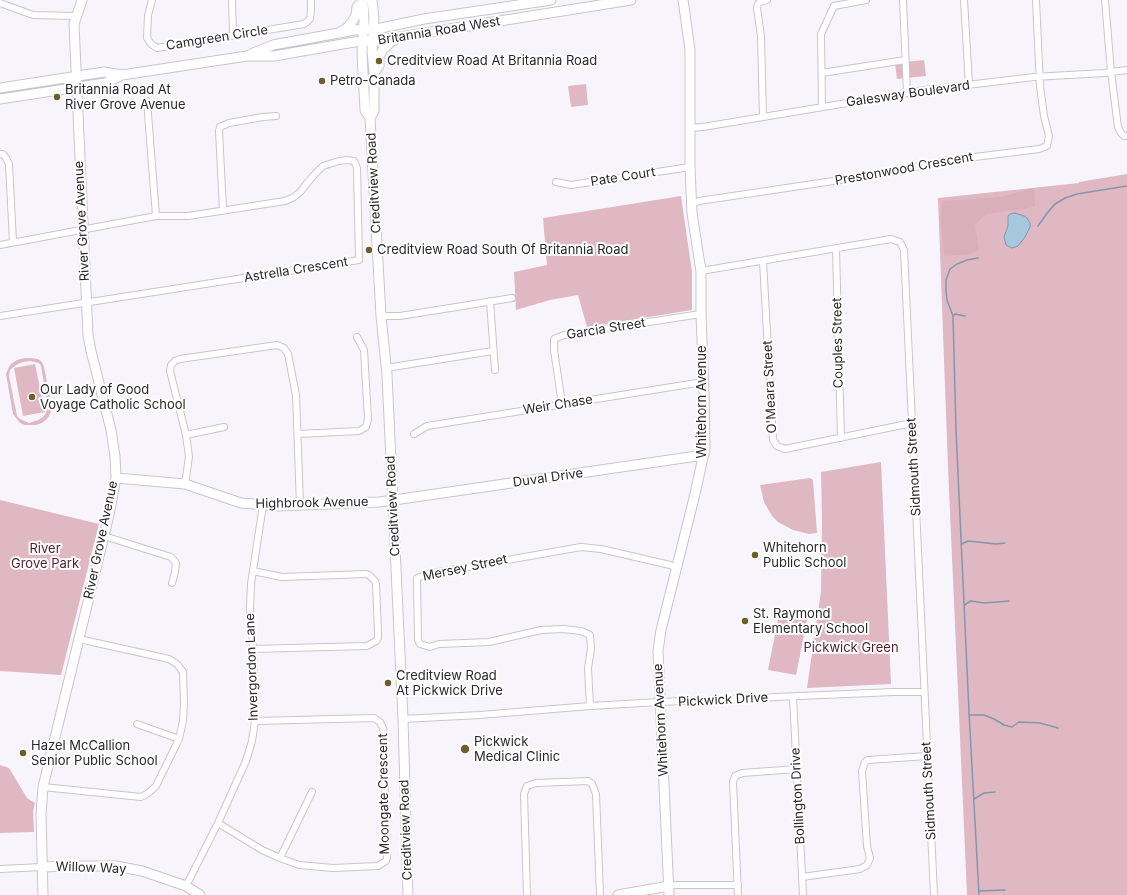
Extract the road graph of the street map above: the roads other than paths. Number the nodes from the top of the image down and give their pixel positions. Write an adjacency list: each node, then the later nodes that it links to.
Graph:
1 (82, 0): 17 (street, River Grove Avenue)
2 (152, 0): 21 (street, Camgreen Circle)
3 (232, 0): 21 (street)
4 (311, 0): 21 (street, Camgreen Circle)
5 (363, 0): 19 (street, Creditview Road); 20 (street)
6 (372, 0): 18 (street, Creditview Road)
7 (551, 0): 18 (street, Britannia Road West)
8 (631, 0): 22 (street, Britannia Road West)
9 (683, 0): 43 (street, Whitehorn Avenue)
10 (767, 0): 41 (street)
11 (866, 0): 29 (street)
12 (903, 0): 25 (street)
13 (964, 0): 33 (street)
14 (1036, 0): 32 (street)
15 (1105, 0): 28 (street)
16 (0, 3): 17 (street)
17 (76, 16): 31 (street, River Grove Avenue)
18 (373, 28): 19 (street, Britannia Road West); 23 (street, Creditview Road)
19 (364, 30): 20 (street, Britannia Road West); 23 (street, Creditview Road)
20 (339, 33): 24 (street, Britannia Road West)
21 (233, 34)
22 (400, 37): 23 (street, Britannia Road West); 27 (street)
23 (368, 41): 24 (street, Britannia Road West); 27 (street, Creditview Road); 42 (street, Creditview Road)
24 (248, 56): 30 (street, Britannia Road West)
25 (905, 60): 29 (street); 36 (street)
26 (1127, 70): 28 (street, Galesway Boulevard)
27 (374, 72): 42 (street, Creditview Road)
28 (1111, 72): 32 (street, Galesway Boulevard); 44 (street)
29 (822, 73): 39 (street)
30 (122, 75): 31 (street, Britannia Road West); 35 (street, Britannia Road West)
31 (76, 76): 34 (street, Britannia Road West); 35 (street, River Grove Avenue)
32 (1040, 77): 33 (street, Galesway Boulevard); 48 (street, Prestonwood Crescent)
33 (969, 85): 36 (street, Galesway Boulevard)
34 (0, 88)
35 (76, 88): 37 (street, Britannia Road West); 51 (street, River Grove Avenue)
36 (907, 93): 39 (street, Galesway Boulevard)
37 (0, 99)
38 (147, 101): 50 (street)
39 (822, 108): 41 (street, Galesway Boulevard)
40 (276, 116): 49 (street)
41 (763, 117): 43 (street, Galesway Boulevard)
42 (370, 118): 62 (street, Creditview Road)
43 (690, 128): 46 (street, Whitehorn Avenue)
44 (1127, 136)
45 (0, 154): 52 (street)
46 (690, 167): 47 (street, Pate Court); 48 (street, Whitehorn Avenue)
47 (556, 182)
48 (692, 204): 56 (street, Whitehorn Avenue)
49 (223, 210): 50 (street, Astrella Crescent); 59 (street, Astrella Crescent)
50 (156, 216): 51 (street, Astrella Crescent)
51 (83, 229): 52 (street, Astrella Crescent); 59 (street, River Grove Avenue)
52 (13, 242): 53 (street, Astrella Crescent)
53 (0, 245)
54 (836, 249): 55 (street, Sidmouth Street); 69 (street, Sidmouth Street); 74 (street, Couples Street)
55 (763, 261): 56 (street, Sidmouth Street); 74 (street, O'Meara Street)
56 (701, 272): 60 (street, Whitehorn Avenue)
57 (512, 298): 58 (street)
58 (490, 301): 62 (street); 64 (street)
59 (86, 303): 61 (street); 76 (street, River Grove Avenue)
60 (701, 314): 67 (street, Whitehorn Avenue); 68 (street, Garcia Street)
61 (0, 316)
62 (381, 316): 65 (street, Creditview Road)
63 (357, 337): 71 (street)
64 (493, 351): 65 (street); 66 (street)
65 (386, 368): 78 (street, Creditview Road)
66 (495, 370)
67 (703, 382): 68 (street, Weir Chase); 75 (street, Whitehorn Avenue)
68 (562, 404): 72 (street, Weir Chase)
69 (912, 423): 74 (street, O'Meara Street); 87 (street, Sidmouth Street)
70 (224, 427): 73 (street)
71 (298, 434): 73 (street); 79 (street)
72 (414, 434)
73 (186, 435): 77 (street)
74 (841, 438)
75 (704, 455): 78 (street, Duval Drive); 82 (street, Whitehorn Avenue)
76 (116, 478): 77 (street, Highbrook Avenue); 81 (street, River Grove Avenue)
77 (185, 484): 80 (street, Highbrook Avenue)
78 (392, 500): 79 (street, Highbrook Avenue); 91 (street, Creditview Road)
79 (300, 505): 80 (street, Highbrook Avenue)
80 (263, 506): 83 (street, Invergordon Lane)
81 (104, 536): 84 (street); 85 (street, River Grove Avenue)
82 (677, 568): 89 (street, Whitehorn Avenue); 90 (street, Mersey Street)
83 (253, 571): 86 (street, Invergordon Lane); 86 (street)
84 (172, 583)
85 (79, 639): 94 (street); 97 (street, River Grove Avenue)
86 (253, 649): 92 (street, Invergordon Lane)
87 (924, 692): 88 (street, Pickwick Drive); 95 (street, Sidmouth Street)
88 (794, 697): 89 (street, Pickwick Drive); 96 (street, Bollington Drive)
89 (660, 702): 90 (street, Pickwick Drive); 106 (street, Whitehorn Avenue)
90 (590, 706): 91 (street, Pickwick Drive)
91 (403, 719): 109 (street, Creditview Road)
92 (255, 721): 99 (street, Invergordon Lane); 100 (street, Moongate Crescent)
93 (137, 724): 94 (street)
94 (179, 739): 97 (street)
95 (927, 756): 103 (street); 115 (street, Sidmouth Street)
96 (797, 769): 103 (street, Bollington Drive); 104 (street)
97 (43, 787): 101 (street, River Grove Avenue)
98 (312, 792): 100 (street)
99 (218, 823): 100 (street, Moongate Crescent); 105 (street, Invergordon Lane)
100 (280, 858)
101 (42, 867): 102 (street, Willow Way); 105 (street, Willow Way); 107 (street, River Grove Avenue)
102 (0, 869)
103 (802, 877): 114 (street, Bollington Drive)
104 (738, 885): 106 (street); 113 (street)
105 (186, 886): 108 (street, Willow Way)
106 (669, 890): 112 (street)
107 (43, 895)
108 (200, 895)
109 (408, 895)
110 (527, 895): 111 (street)
111 (600, 895)
112 (618, 895)
113 (738, 895)
114 (803, 895)
115 (934, 895)

